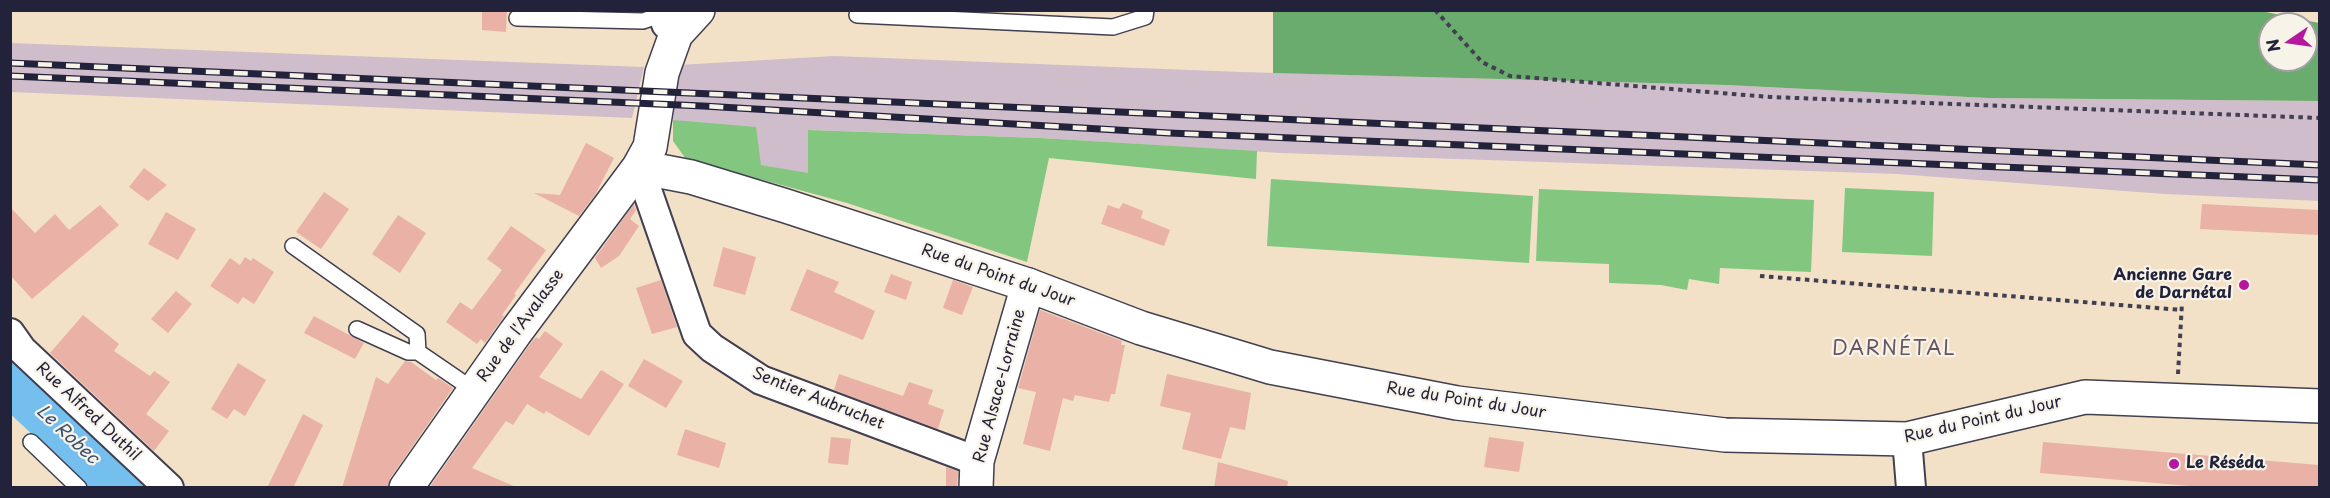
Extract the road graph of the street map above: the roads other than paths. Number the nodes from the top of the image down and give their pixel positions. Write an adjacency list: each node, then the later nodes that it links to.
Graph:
1 (698, 10): 5 (street)
2 (1146, 10): 3 (lane)
3 (857, 15)
4 (517, 18): 5 (lane)
5 (667, 20): 6 (street, Rue de l'Avalasse)
6 (639, 167): 8 (street, Rue du Point du Jour); 12 (street, Rue de l'Avalasse); 16 (street, Sentier Aubruchet)
7 (293, 246): 11 (lane)
8 (1028, 285): 14 (street, Rue du Point du Jour); 16 (street, Rue Alsace-Lorraine)
9 (357, 329): 11 (lane)
10 (10, 333): 18 (street, Rue Alfred Duthil)
11 (418, 352): 12 (lane)
12 (475, 391): 19 (street, Rue de l'Avalasse)
13 (2319, 406): 14 (street, Rue du Point du Jour)
14 (1907, 439): 20 (street)
15 (31, 442): 17 (lane)
16 (977, 474)
17 (79, 488)
18 (169, 488)
19 (406, 488)
20 (1911, 488)

